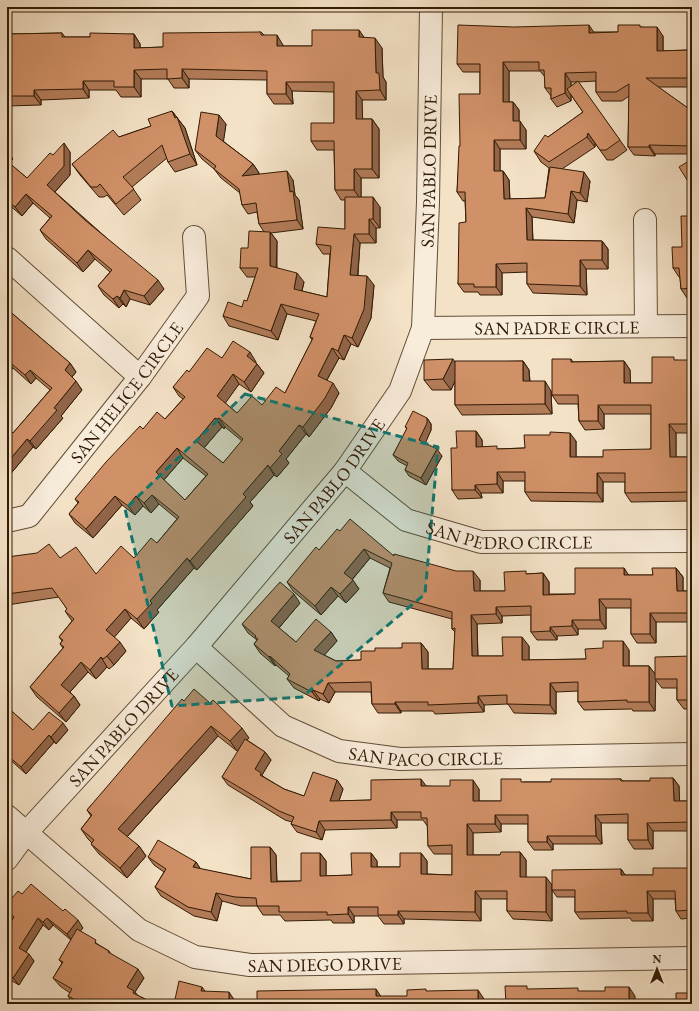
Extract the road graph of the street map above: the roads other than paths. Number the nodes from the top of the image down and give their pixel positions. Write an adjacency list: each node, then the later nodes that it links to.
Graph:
1 (431, 7): 7 (street, SAN PABLO DRIVE)
2 (645, 220): 5 (street)
3 (194, 237): 8 (street, SAN HELICE CIRCLE)
4 (7, 258): 8 (street)
5 (646, 326): 6 (street, SAN PADRE CIRCLE); 7 (street, SAN PADRE CIRCLE)
6 (692, 326)
7 (423, 328): 9 (street, SAN PABLO DRIVE)
8 (140, 377): 10 (street, SAN HELICE CIRCLE)
9 (345, 471): 11 (street, SAN PEDRO CIRCLE); 12 (street, SAN PABLO DRIVE)
10 (7, 521)
11 (692, 540)
12 (196, 647): 13 (street, SAN PACO CIRCLE); 15 (street, SAN PABLO DRIVE)
13 (692, 754)
14 (7, 816): 15 (street, SAN DIEGO DRIVE)
15 (26, 833): 16 (street, SAN PABLO DRIVE); 17 (street, SAN DIEGO DRIVE)
16 (7, 858)
17 (692, 958)

